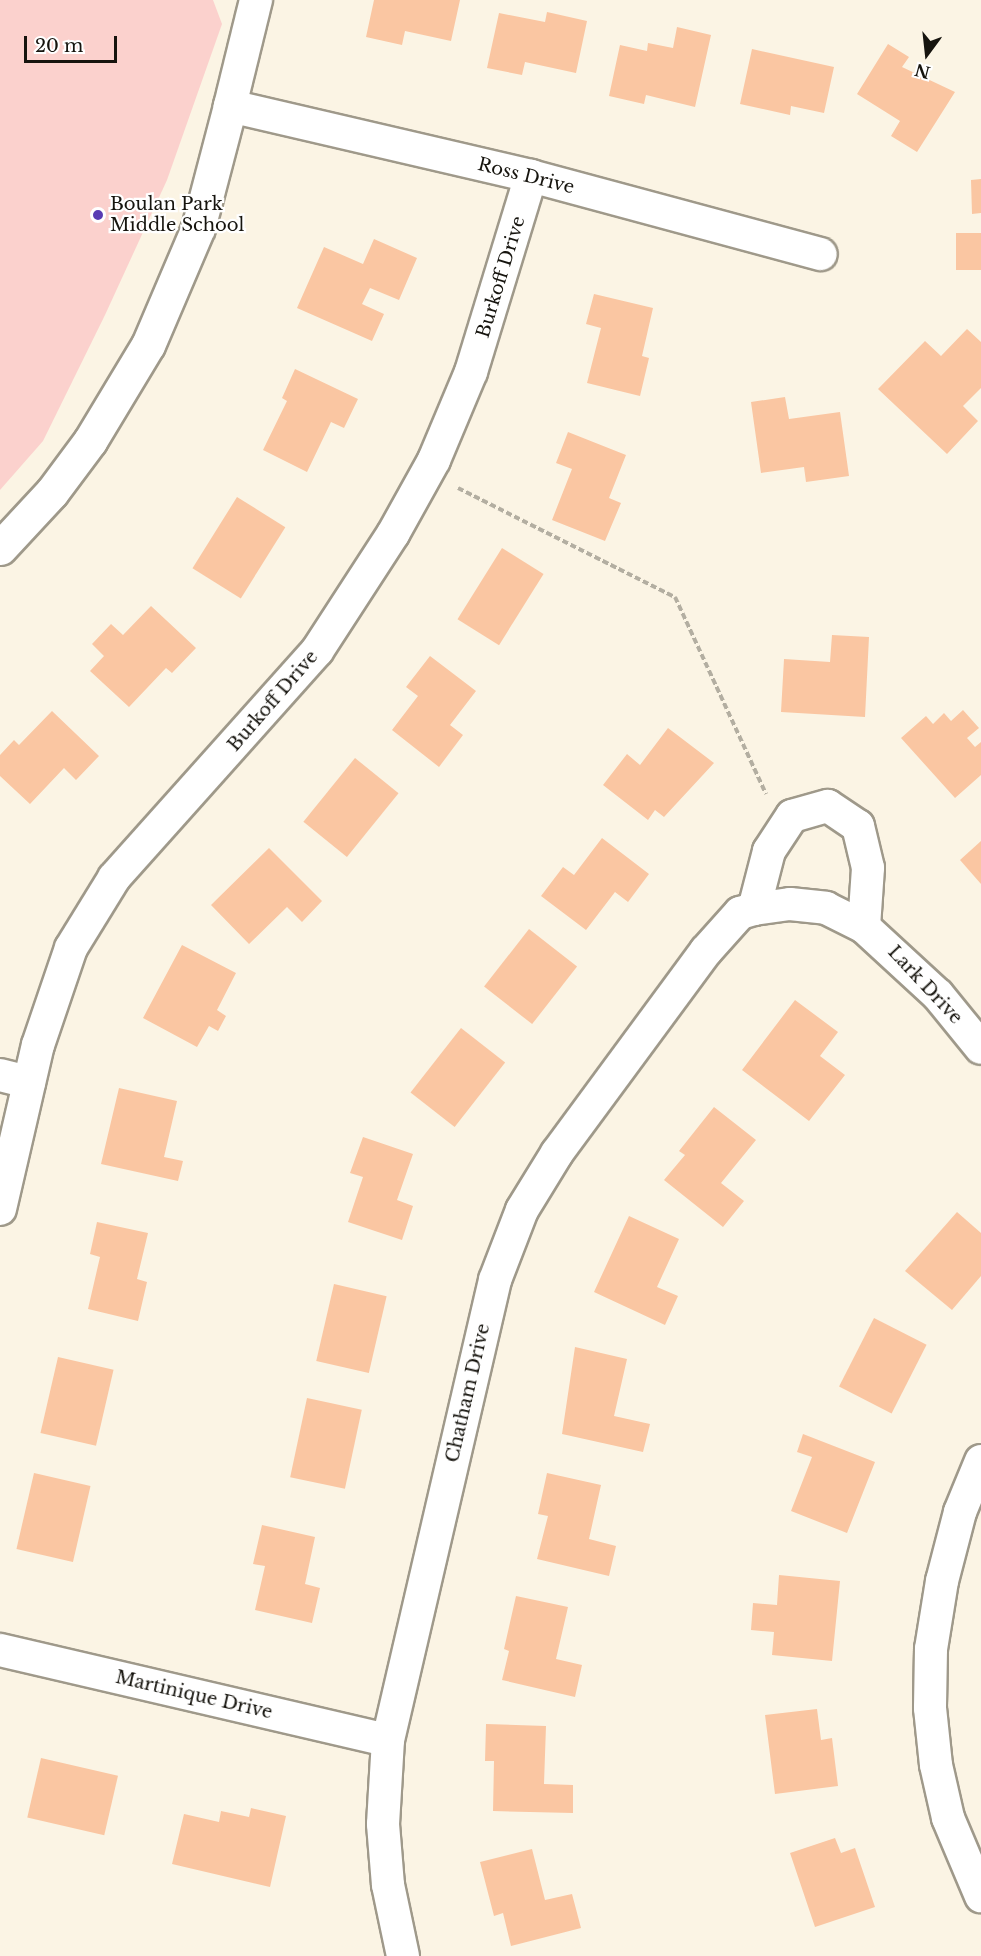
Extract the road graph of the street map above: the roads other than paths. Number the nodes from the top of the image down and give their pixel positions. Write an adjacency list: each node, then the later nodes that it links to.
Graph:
1 (256, 0): 2 (street)
2 (230, 106): 3 (street, Ross Drive); 5 (street)
3 (531, 177): 4 (street, Ross Drive); 10 (street, Burkoff Drive)
4 (821, 254)
5 (0, 548)
6 (826, 908): 7 (street, Chatham Drive); 8 (street, Lark Drive)
7 (754, 909): 8 (street); 14 (street, Chatham Drive)
8 (864, 927): 9 (street, Lark Drive)
9 (981, 1048)
10 (15, 1078): 11 (street, Burkoff Drive)
11 (0, 1209)
12 (981, 1461): 15 (street)
13 (0, 1650): 14 (street, Martinique Drive)
14 (387, 1740): 16 (street, Chatham Drive)
15 (981, 1896)
16 (403, 1956)

